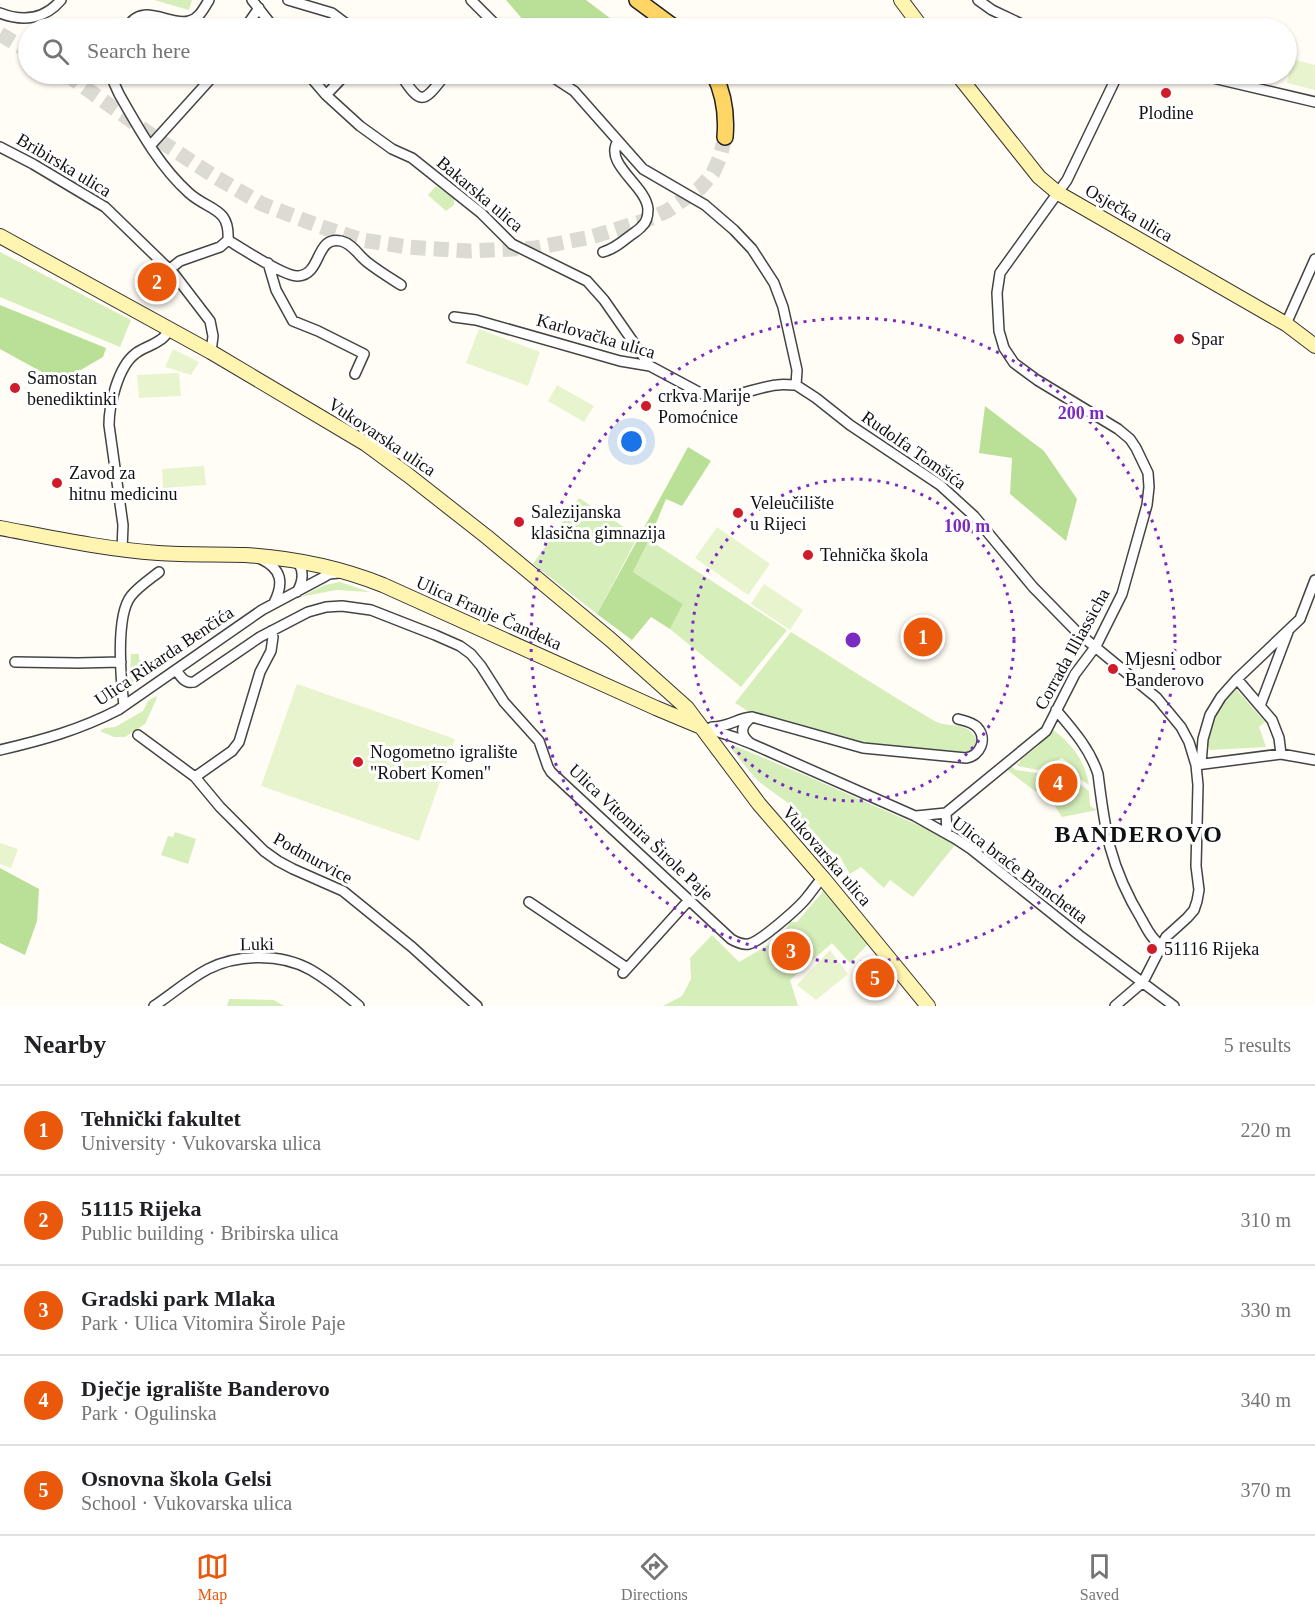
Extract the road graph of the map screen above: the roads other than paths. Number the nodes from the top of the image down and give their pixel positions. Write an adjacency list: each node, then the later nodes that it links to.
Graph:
1 (61, 0): 10 (street)
2 (208, 0): 13 (street)
3 (252, 0): 9 (street)
4 (288, 0): 16 (street)
5 (471, 0): 17 (street)
6 (637, 0): 18 (main road)
7 (901, 0): 19 (main road)
8 (978, 0): 20 (street)
9 (258, 8): 14 (street); 15 (street)
10 (0, 13)
11 (134, 18): 12 (street)
12 (168, 18)
13 (195, 18)
14 (252, 18)
15 (266, 18)
16 (339, 18)
17 (489, 18)
18 (661, 18)
19 (914, 18)
20 (1009, 18)
21 (114, 84): 36 (street)
22 (205, 84): 36 (street)
23 (317, 84): 32 (street, Bakarska ulica)
24 (336, 84): 32 (street)
25 (407, 84): 26 (street)
26 (438, 84)
27 (563, 84): 35 (street)
28 (719, 84): 34 (main road)
29 (965, 84): 38 (main road, Osječka ulica)
30 (1113, 84): 38 (street, Corrada Illiassicha)
31 (1238, 84): 33 (street)
32 (326, 95): 51 (street, Bakarska ulica)
33 (1315, 102)
34 (725, 137)
35 (618, 141): 41 (street); 53 (street)
36 (150, 146): 40 (street)
37 (0, 147): 44 (street, Bribirska ulica)
38 (1058, 193): 47 (main road, Osječka ulica); 65 (street, Corrada Illiassicha)
39 (0, 237): 48 (main road, Vukovarska ulica)
40 (228, 240): 43 (street); 44 (street)
41 (603, 252)
42 (1315, 259): 47 (street)
43 (268, 264): 45 (street); 52 (street)
44 (170, 269): 50 (street, Bribirska ulica)
45 (401, 285)
46 (454, 317): 51 (street, Karlovačka ulica)
47 (1286, 324): 49 (main road, Osječka ulica)
48 (170, 330): 50 (main road, Vukovarska ulica); 55 (street)
49 (1315, 346)
50 (211, 352): 75 (main road, Vukovarska ulica)
51 (650, 366): 53 (street, Karlovačka ulica)
52 (355, 374)
53 (796, 385): 65 (street, Rudolfa Tomšića)
54 (0, 528): 55 (main road, Ulica Franje Čandeka)
55 (122, 550): 56 (main road, Ulica Franje Čandeka)
56 (256, 556): 57 (main road, Ulica Franje Čandeka); 62 (street)
57 (294, 560): 59 (main road, Ulica Franje Čandeka); 61 (street)
58 (159, 572): 67 (street)
59 (347, 572): 61 (street, Ulica Rikarda Benčića); 75 (main road, Ulica Franje Čandeka)
60 (1315, 580): 63 (street)
61 (297, 592): 62 (street, Ulica Rikarda Benčića)
62 (273, 603): 68 (street, Ulica Rikarda Benčića)
63 (1289, 629): 69 (street); 71 (street)
64 (271, 631): 68 (street, Ulica Vitomira Širole Paje); 82 (street); 87 (street, Ulica Vitomira Širole Paje)
65 (1096, 646): 72 (street, Corrada Illiassicha); 81 (street, Rudolfa Tomšića)
66 (15, 662): 67 (street, Ulica Rikarda Benčića)
67 (121, 662): 70 (street)
68 (176, 670): 70 (street, Ulica Rikarda Benčića)
69 (1237, 679): 71 (street); 81 (street)
70 (124, 706): 78 (street, Ulica Rikarda Benčića)
71 (1260, 706): 79 (street)
72 (1056, 710): 83 (street, Corrada Illiassicha); 89 (street)
73 (752, 717): 74 (street); 75 (street); 77 (street)
74 (958, 719)
75 (701, 726): 77 (street, Ulica braće Branchetta); 86 (main road, Vukovarska ulica)
76 (138, 735): 82 (street, Podmurvice)
77 (752, 744): 84 (street, Ulica braće Branchetta)
78 (0, 750)
79 (1281, 754): 80 (street); 81 (street)
80 (1315, 760)
81 (1198, 764): 89 (street, Rudolfa Tomšića)
82 (195, 777): 93 (street, Podmurvice)
83 (946, 813): 84 (street); 85 (street)
84 (915, 816): 85 (street, Ulica braće Branchetta)
85 (947, 833): 90 (street, Ulica braće Branchetta)
86 (823, 878): 87 (street, Ulica Vitomira Širole Paje); 94 (main road, Vukovarska ulica)
87 (689, 900): 88 (street)
88 (529, 902)
89 (1161, 945): 90 (street, Rudolfa Tomšića)
90 (1143, 982): 95 (street); 96 (street, Ulica braće Branchetta)
91 (154, 1006): 92 (street, Luki)
92 (359, 1006)
93 (477, 1006)
94 (928, 1006)
95 (1114, 1006)
96 (1174, 1006)

